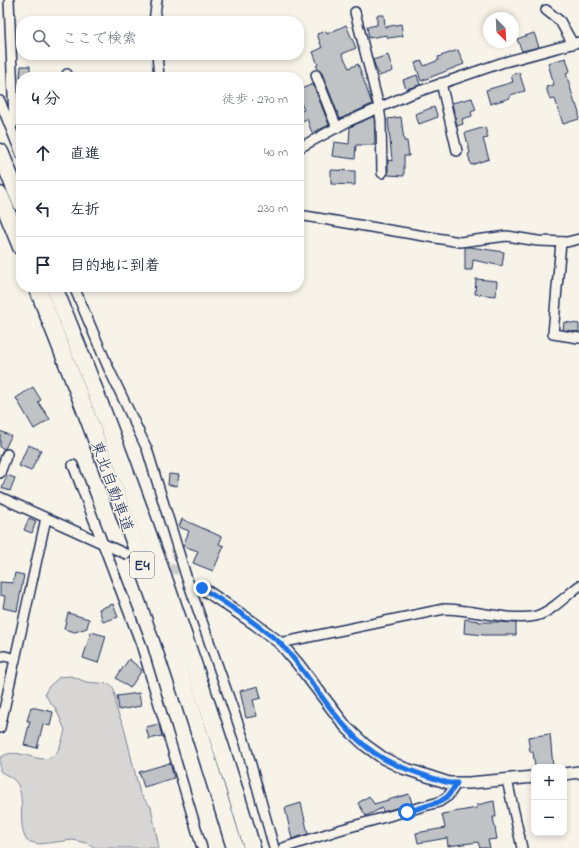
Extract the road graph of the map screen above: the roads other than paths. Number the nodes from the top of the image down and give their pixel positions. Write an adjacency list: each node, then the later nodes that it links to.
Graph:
1 (8, 0): 13 (street)
2 (157, 0): 5 (street)
3 (546, 10): 6 (street)
4 (355, 12): 12 (street)
5 (155, 16)
6 (576, 43): 10 (street)
7 (157, 60): 8 (street)
8 (159, 72)
9 (316, 75): 14 (street)
10 (441, 83): 12 (street); 16 (street)
11 (0, 101): 13 (street)
12 (380, 108): 14 (street); 18 (street)
13 (15, 121)
14 (337, 128): 15 (street)
15 (304, 145)
16 (457, 151)
17 (0, 152): 19 (highway)
18 (382, 173)
19 (16, 191)
20 (0, 195): 22 (highway)
21 (304, 217): 24 (street)
22 (16, 235)
23 (579, 239): 24 (street)
24 (561, 242): 28 (street)
25 (39, 292): 49 (highway, 東北自動車道 / E4)
26 (56, 292): 50 (highway, 東北自動車道 / E4)
27 (76, 292): 36 (street)
28 (579, 338)
29 (7, 454): 31 (street)
30 (73, 465): 34 (street)
31 (0, 473)
32 (0, 497): 33 (street)
33 (46, 518): 34 (street); 41 (street)
34 (102, 544): 35 (street); 48 (street)
35 (126, 554)
36 (183, 574): 38 (street); 51 (street)
37 (579, 586): 39 (street)
38 (202, 588): 39 (street)
39 (280, 643): 47 (street)
40 (0, 657): 41 (street)
41 (15, 659): 42 (street)
42 (0, 728)
43 (579, 772): 44 (street)
44 (567, 774)
45 (531, 777): 46 (street)
46 (508, 780): 47 (street); 53 (street)
47 (457, 783): 52 (street)
48 (202, 848)
49 (235, 848)
50 (252, 848)
51 (274, 848)
52 (283, 848)
53 (522, 848)

